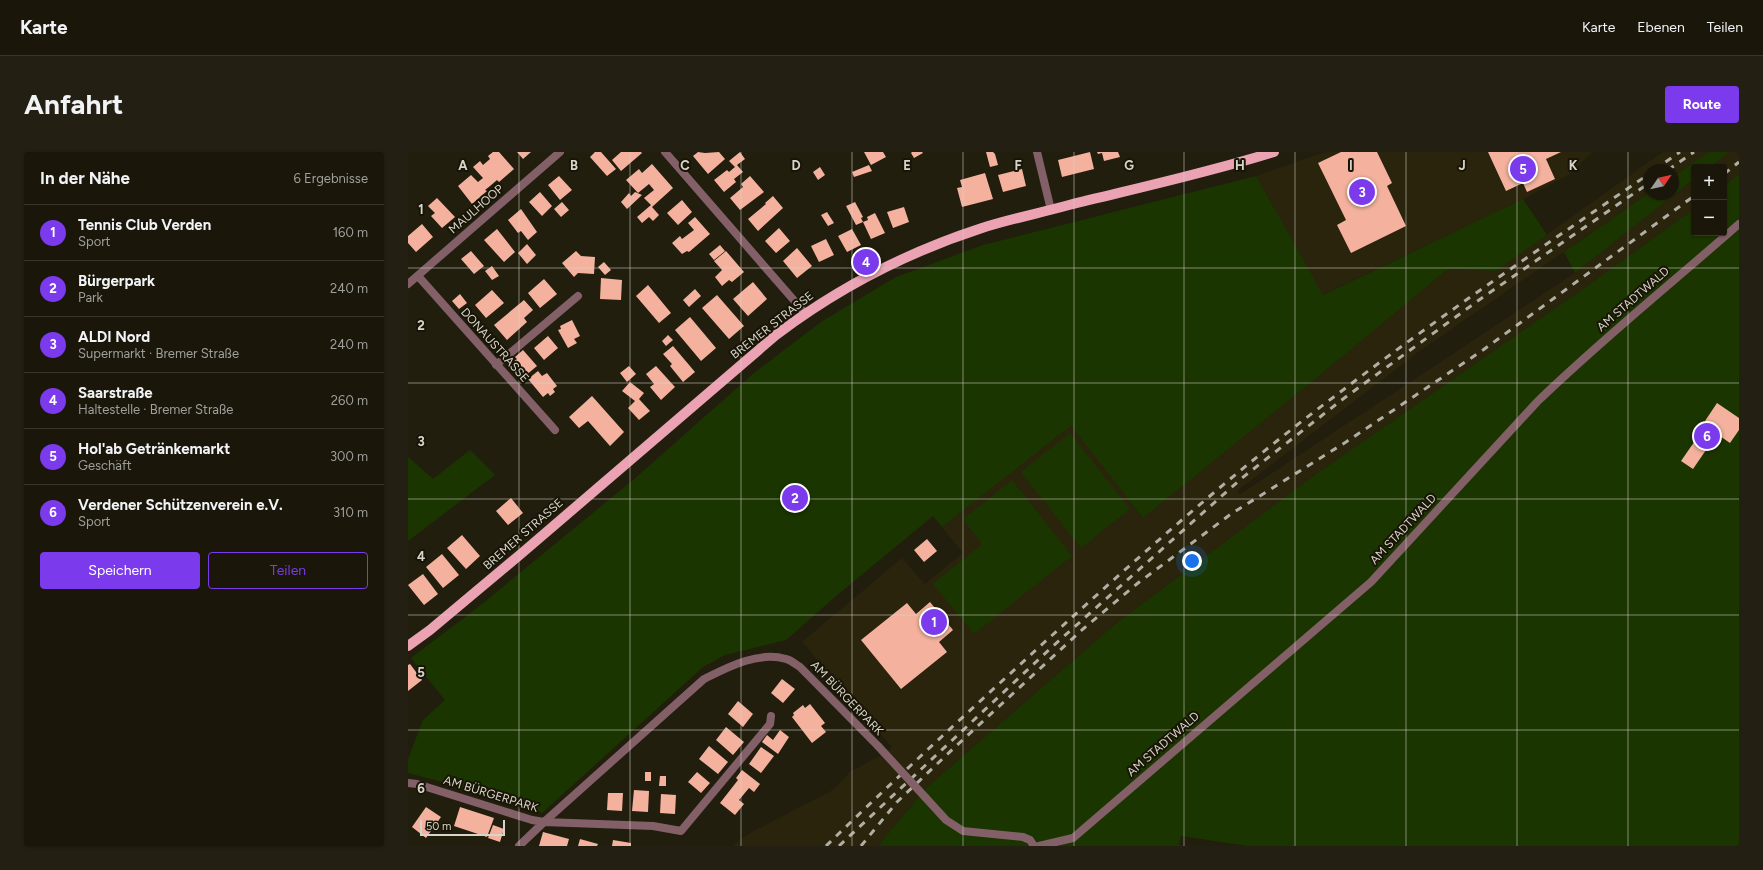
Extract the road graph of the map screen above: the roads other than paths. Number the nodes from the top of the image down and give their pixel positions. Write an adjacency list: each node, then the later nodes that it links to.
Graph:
1 (560, 152): 7 (street, MAULHOOP)
2 (665, 152): 10 (street)
3 (1037, 152): 5 (street)
4 (1274, 152): 5 (main road, BREMER STRASSE)
5 (1051, 210): 10 (main road, BREMER STRASSE)
6 (1739, 224): 19 (street, AM STADTWALD)
7 (418, 276): 8 (street, MAULHOOP); 11 (street, DONAUSTRASSE)
8 (408, 284)
9 (578, 296): 11 (street)
10 (805, 313): 13 (main road, BREMER STRASSE)
11 (496, 365): 12 (street, DONAUSTRASSE)
12 (556, 430)
13 (408, 646)
14 (771, 716): 16 (street, AM BÜRGERPARK)
15 (408, 783): 16 (street, AM BÜRGERPARK)
16 (544, 822): 17 (street); 18 (street, AM BÜRGERPARK, bridge)
17 (520, 846)
18 (1034, 846)
19 (1039, 846)

